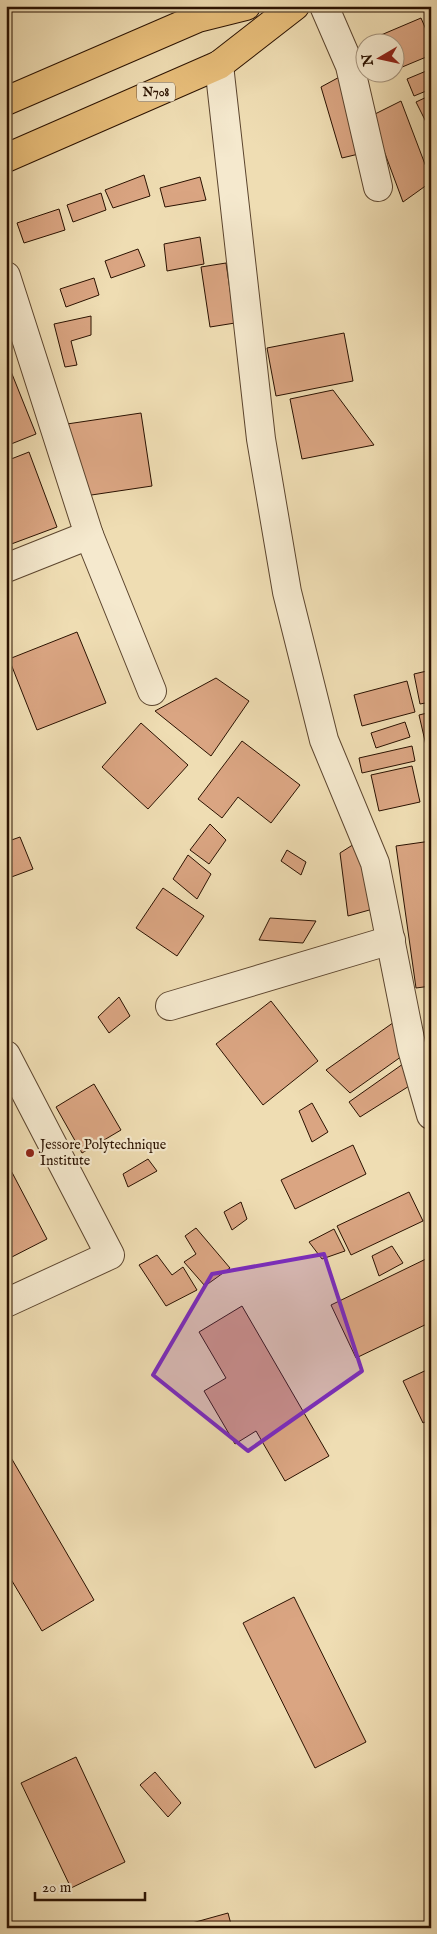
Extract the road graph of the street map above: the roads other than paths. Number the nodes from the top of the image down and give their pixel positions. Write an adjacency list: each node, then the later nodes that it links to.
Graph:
1 (246, 6): 4 (highway)
2 (295, 6): 5 (highway, N708)
3 (324, 6): 8 (street)
4 (196, 12): 6 (highway)
5 (219, 65): 7 (highway, N708); 13 (street)
6 (6, 101)
7 (6, 158)
8 (378, 187)
9 (6, 276): 10 (street)
10 (89, 535): 11 (street); 12 (street)
11 (6, 568)
12 (152, 691)
13 (391, 940): 14 (street); 16 (street)
14 (170, 1006)
15 (6, 1055): 17 (street)
16 (431, 1115)
17 (6, 1303)

